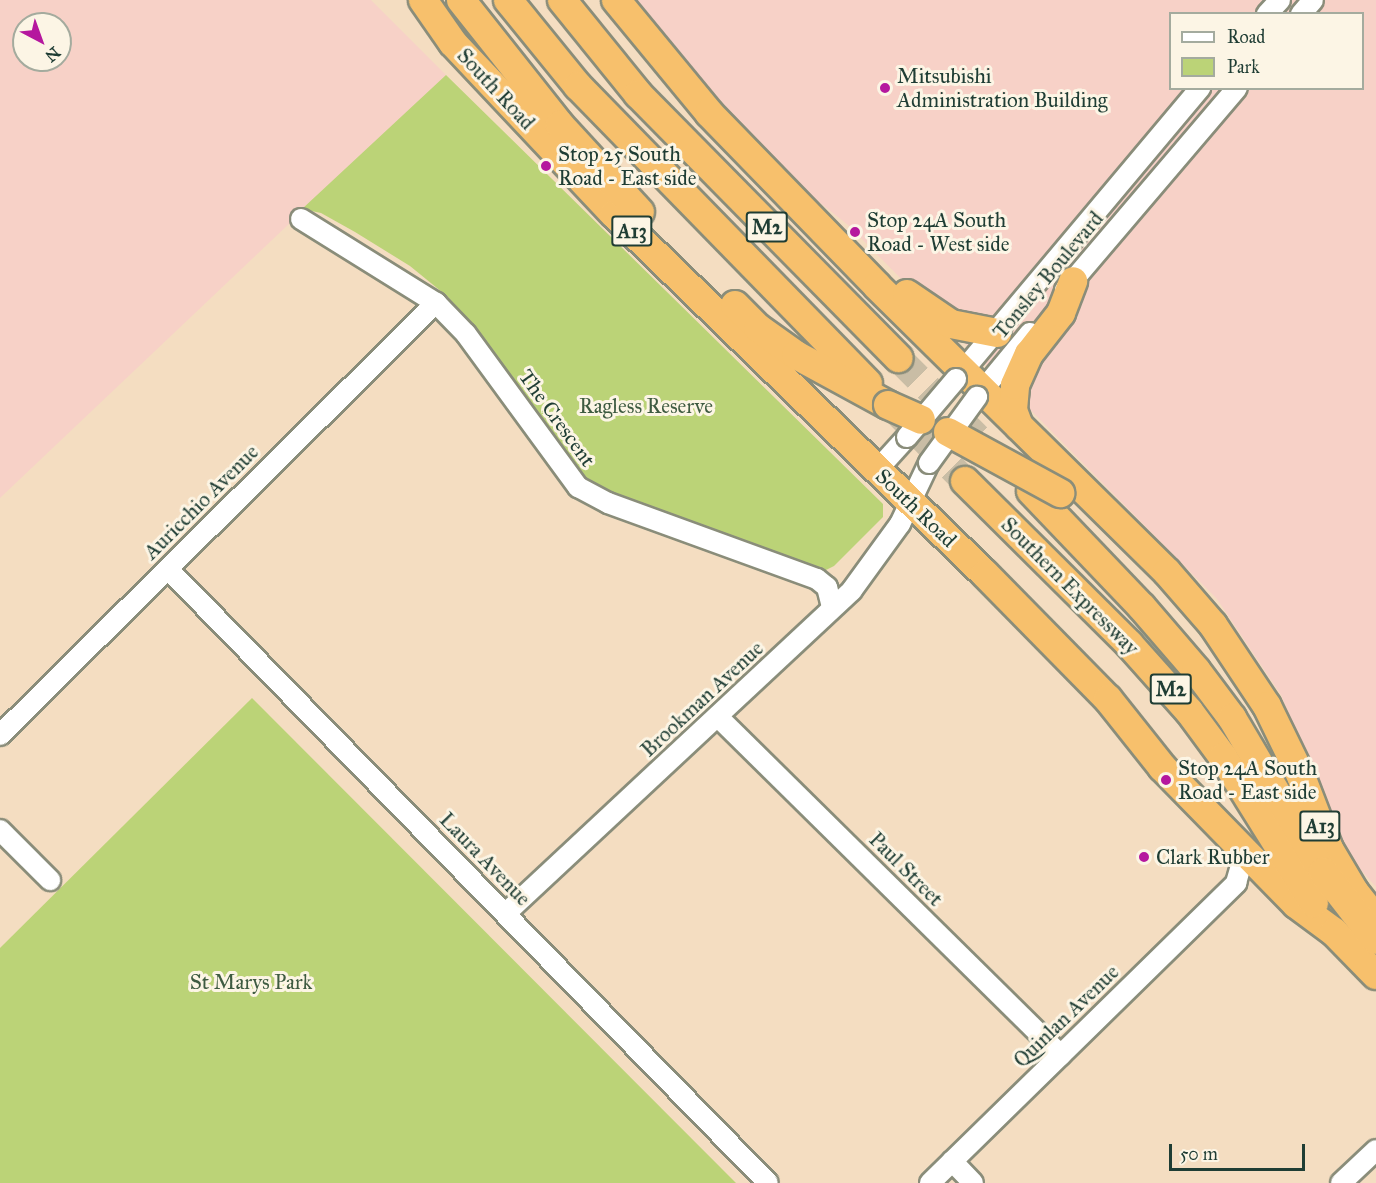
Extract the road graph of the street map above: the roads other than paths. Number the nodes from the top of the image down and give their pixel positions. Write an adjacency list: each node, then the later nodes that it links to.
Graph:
1 (409, 0): 11 (highway, South Road)
2 (423, 0): 11 (highway, South Road / A13)
3 (461, 0): 23 (highway, bridge)
4 (508, 0): 20 (highway, M2)
5 (562, 0): 19 (highway, M2)
6 (616, 0): 16 (highway, A13)
7 (1280, 0): 9 (street)
8 (1313, 0): 10 (street)
9 (1269, 12)
10 (1303, 12)
11 (453, 43): 25 (highway, South Road / A13)
12 (1198, 90): 18 (street, Tonsley Boulevard)
13 (1235, 90): 15 (street, Tonsley Boulevard)
14 (302, 219): 17 (street, The Crescent)
15 (1073, 281): 21 (street, Tonsley Boulevard); 22 (highway)
16 (877, 286): 18 (highway); 21 (highway, A13)
17 (436, 303): 30 (street, Auricchio Avenue); 31 (street, The Crescent)
18 (997, 333): 21 (street, Tonsley Boulevard)
19 (898, 358)
20 (868, 383)
21 (970, 385): 22 (highway, A13); 23 (street, Tonsley Boulevard, bridge); 24 (street, Tonsley Boulevard, bridge)
22 (1019, 426): 29 (highway, A13)
23 (914, 428): 24 (highway); 25 (street, Tonsley Boulevard)
24 (948, 432): 28 (street, Tonsley Boulevard, bridge); 29 (highway, bridge)
25 (877, 470): 28 (highway, South Road / A13)
26 (965, 482): 41 (highway, Southern Expressway / M2)
27 (1031, 491): 42 (highway, Southern Expressway / M2)
28 (911, 502): 31 (street, Brookman Avenue); 35 (highway, South Road / A13)
29 (1148, 555): 40 (highway, A13)
30 (168, 568): 33 (street, Auricchio Avenue); 39 (street, Laura Avenue)
31 (832, 607): 32 (street, Brookman Avenue)
32 (718, 718): 39 (street, Brookman Avenue); 44 (street, Paul Street)
33 (0, 735)
34 (0, 830): 36 (street)
35 (1240, 847): 37 (highway, South Road / A13); 38 (street)
36 (50, 880)
37 (1275, 883): 38 (street); 41 (highway, South Road / A13)
38 (1236, 884): 44 (street, Quinlan Avenue)
39 (506, 913): 47 (street, Laura Avenue)
40 (1376, 919)
41 (1334, 932): 43 (highway, South Road)
42 (1376, 940)
43 (1376, 975)
44 (1061, 1055): 46 (street, Quinlan Avenue)
45 (1376, 1150): 50 (street)
46 (952, 1161): 48 (street, Quinlan Avenue); 49 (street)
47 (768, 1183)
48 (930, 1183)
49 (973, 1183)
50 (1341, 1183)

